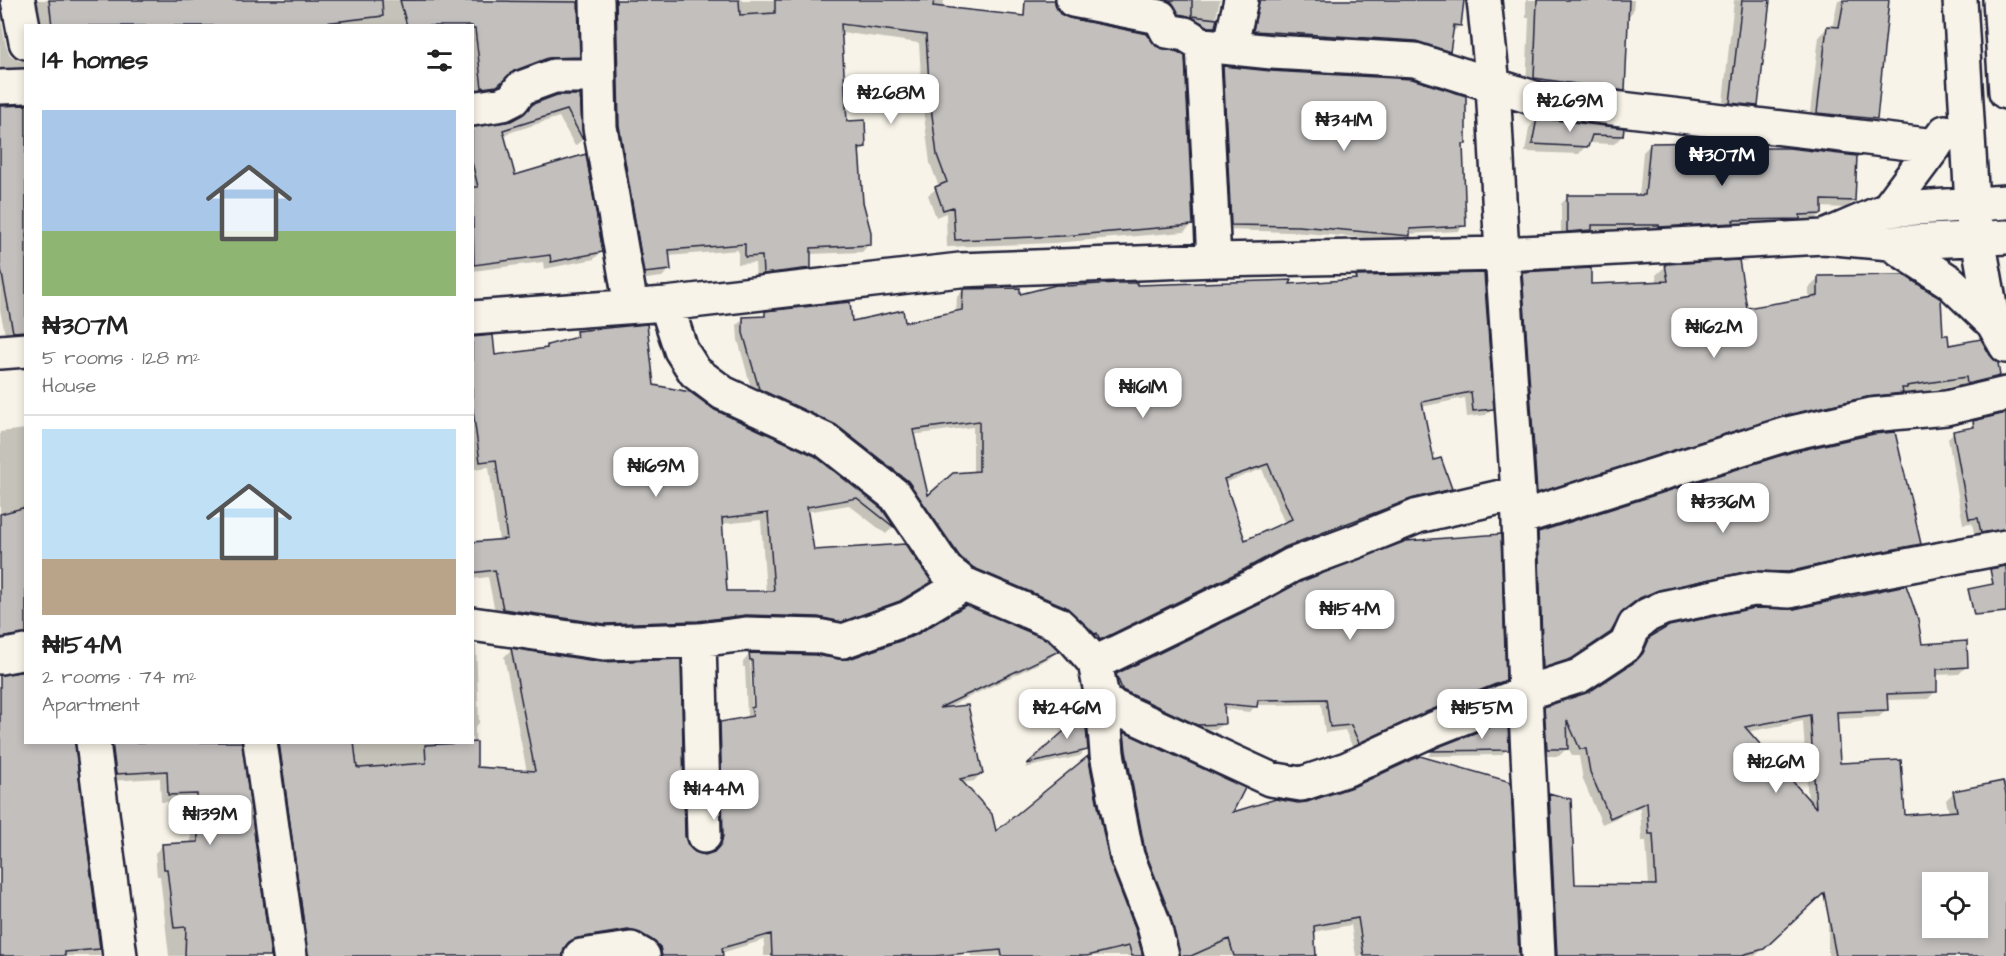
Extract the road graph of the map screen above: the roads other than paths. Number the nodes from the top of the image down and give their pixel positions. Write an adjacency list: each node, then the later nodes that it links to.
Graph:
1 (18, 0): 8 (street)
2 (597, 0): 10 (street)
3 (1073, 0): 9 (street)
4 (1242, 0): 9 (street)
5 (1484, 0): 11 (street)
6 (1960, 0): 15 (street)
7 (2000, 0): 14 (street)
8 (24, 32)
9 (1217, 46): 11 (street); 25 (street)
10 (598, 76): 16 (street); 27 (street)
11 (1493, 85): 17 (street); 24 (street)
12 (24, 86): 13 (street)
13 (0, 87)
14 (2006, 92)
15 (1965, 100): 17 (street); 19 (street)
16 (474, 109)
17 (1935, 146): 20 (street)
18 (2006, 202): 19 (street)
19 (1972, 204): 20 (street); 22 (street)
20 (1887, 210): 21 (street)
21 (1824, 237): 23 (street); 24 (street)
22 (1992, 238): 23 (street); 29 (street)
23 (1890, 243): 29 (street)
24 (1502, 254): 25 (street); 33 (street)
25 (1214, 260): 26 (street)
26 (666, 304): 27 (street); 35 (street)
27 (631, 306): 28 (street)
28 (474, 318)
29 (2000, 335)
30 (24, 350): 31 (street)
31 (0, 352)
32 (2006, 394): 33 (street)
33 (1518, 505): 40 (street); 41 (street)
34 (2006, 547): 41 (street)
35 (964, 584): 37 (street); 40 (street)
36 (474, 624): 37 (street)
37 (699, 640): 45 (street)
38 (24, 652): 39 (street)
39 (0, 657)
40 (1095, 663): 42 (street)
41 (1525, 693): 42 (street); 51 (street)
42 (1103, 702): 50 (street)
43 (93, 744): 46 (street)
44 (260, 744): 47 (street)
45 (704, 836)
46 (120, 956)
47 (290, 956)
48 (581, 956): 49 (street)
49 (643, 956)
50 (1162, 956)
51 (1538, 956)

